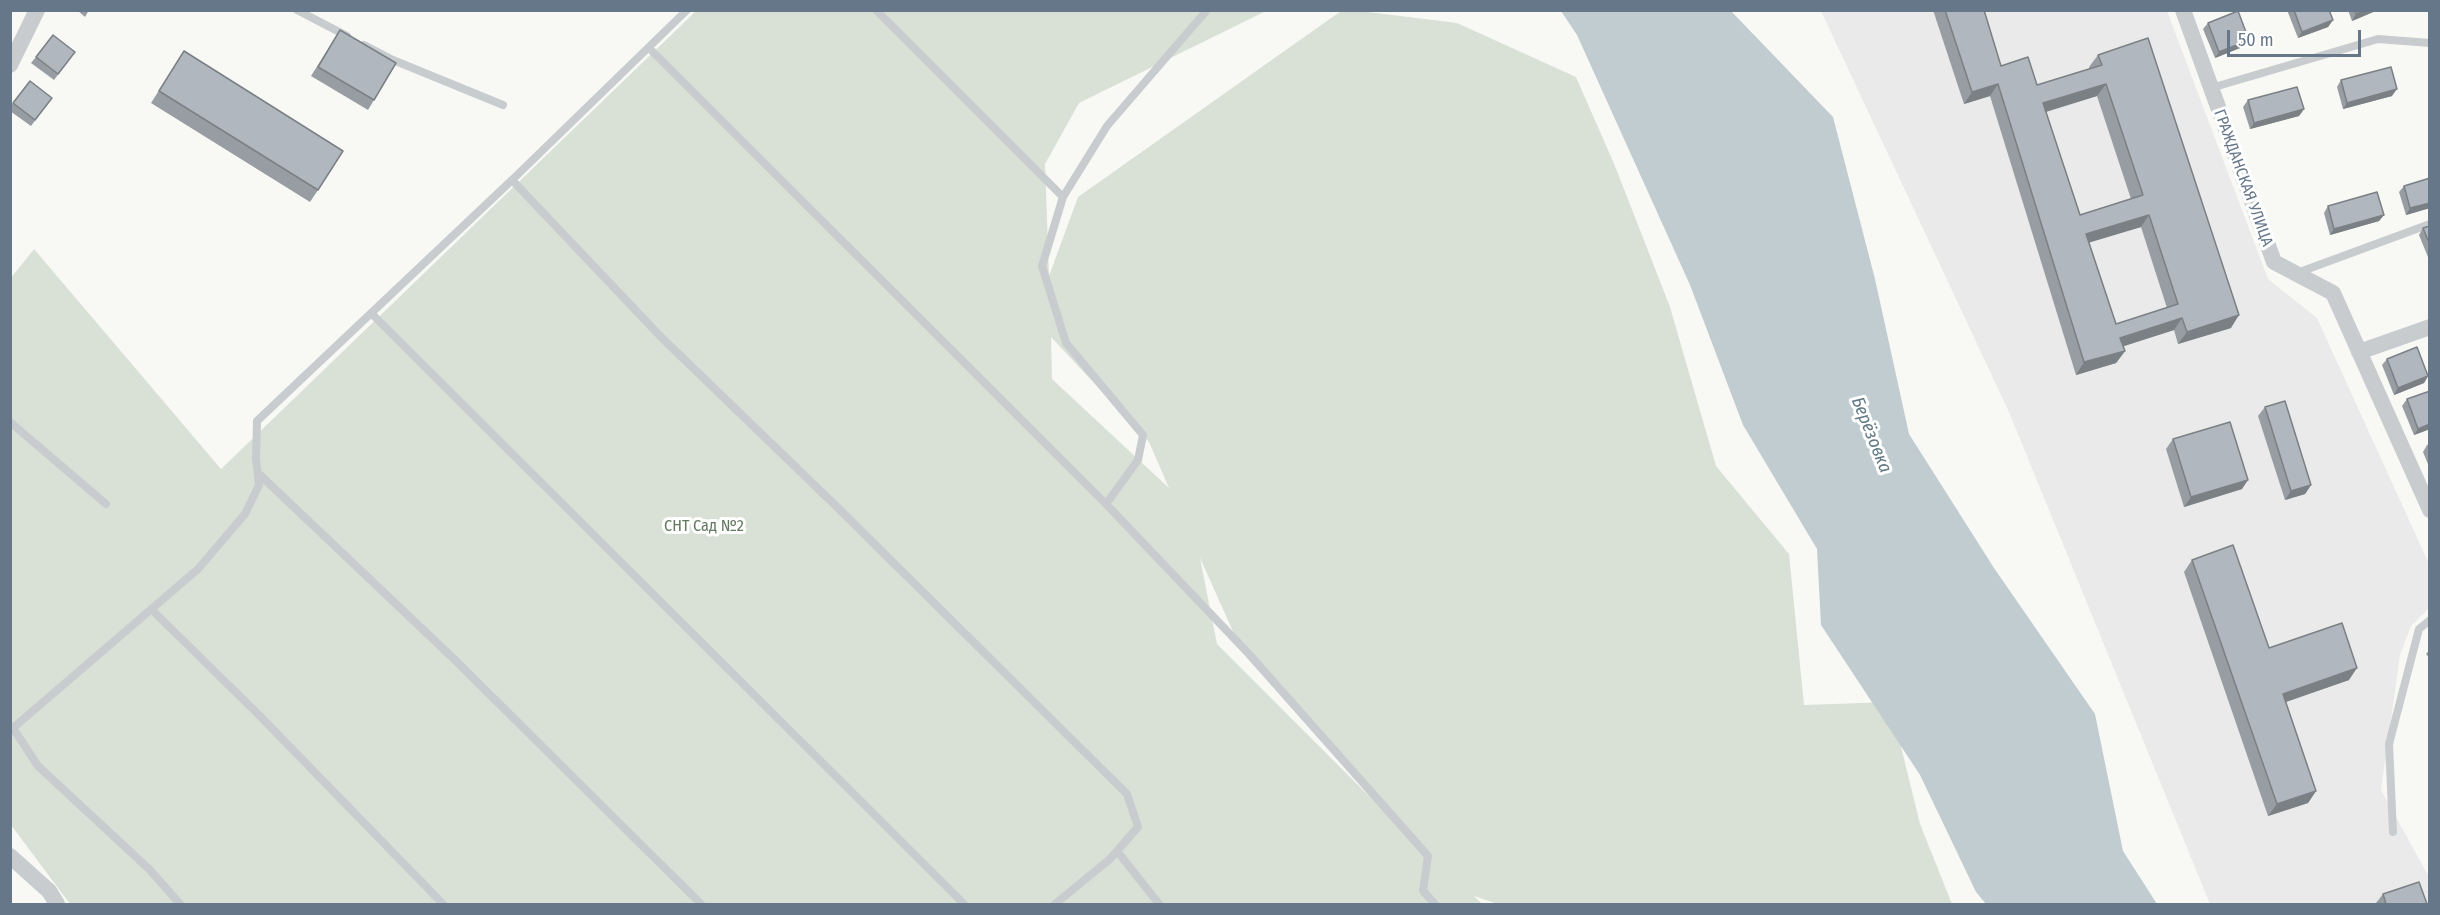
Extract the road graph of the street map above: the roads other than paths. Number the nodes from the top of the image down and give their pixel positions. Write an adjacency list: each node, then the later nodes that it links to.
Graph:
1 (37, 10): 9 (street)
2 (297, 10): 11 (lane)
3 (687, 10): 8 (lane)
4 (876, 10): 13 (lane)
5 (1207, 10): 13 (lane)
6 (2183, 10): 10 (street, ГРАЖДАНСКАЯ УЛИЦА)
7 (2430, 43): 10 (lane)
8 (649, 48): 12 (lane); 22 (lane)
9 (10, 65)
10 (2211, 88): 15 (street, ГРАЖДАНСКАЯ УЛИЦА)
11 (504, 105)
12 (512, 180): 16 (lane); 27 (lane)
13 (1063, 197): 22 (lane)
14 (2430, 224): 15 (lane)
15 (2295, 274): 18 (street, ГРАЖДАНСКАЯ УЛИЦА)
16 (371, 313): 20 (lane); 33 (lane)
17 (2430, 327): 18 (street)
18 (2359, 352): 23 (street, ГРАЖДАНСКАЯ УЛИЦА)
19 (10, 422): 21 (lane)
20 (257, 473): 24 (lane); 32 (lane)
21 (106, 504)
22 (1106, 504): 36 (lane)
23 (2430, 510)
24 (150, 609): 30 (lane); 31 (lane)
25 (2430, 620): 26 (lane)
26 (2393, 831)
27 (1117, 851): 34 (lane); 35 (lane)
28 (10, 856): 29 (street)
29 (57, 904)
30 (180, 904)
31 (443, 904)
32 (701, 904)
33 (964, 904)
34 (1055, 904)
35 (1159, 904)
36 (1435, 904)

